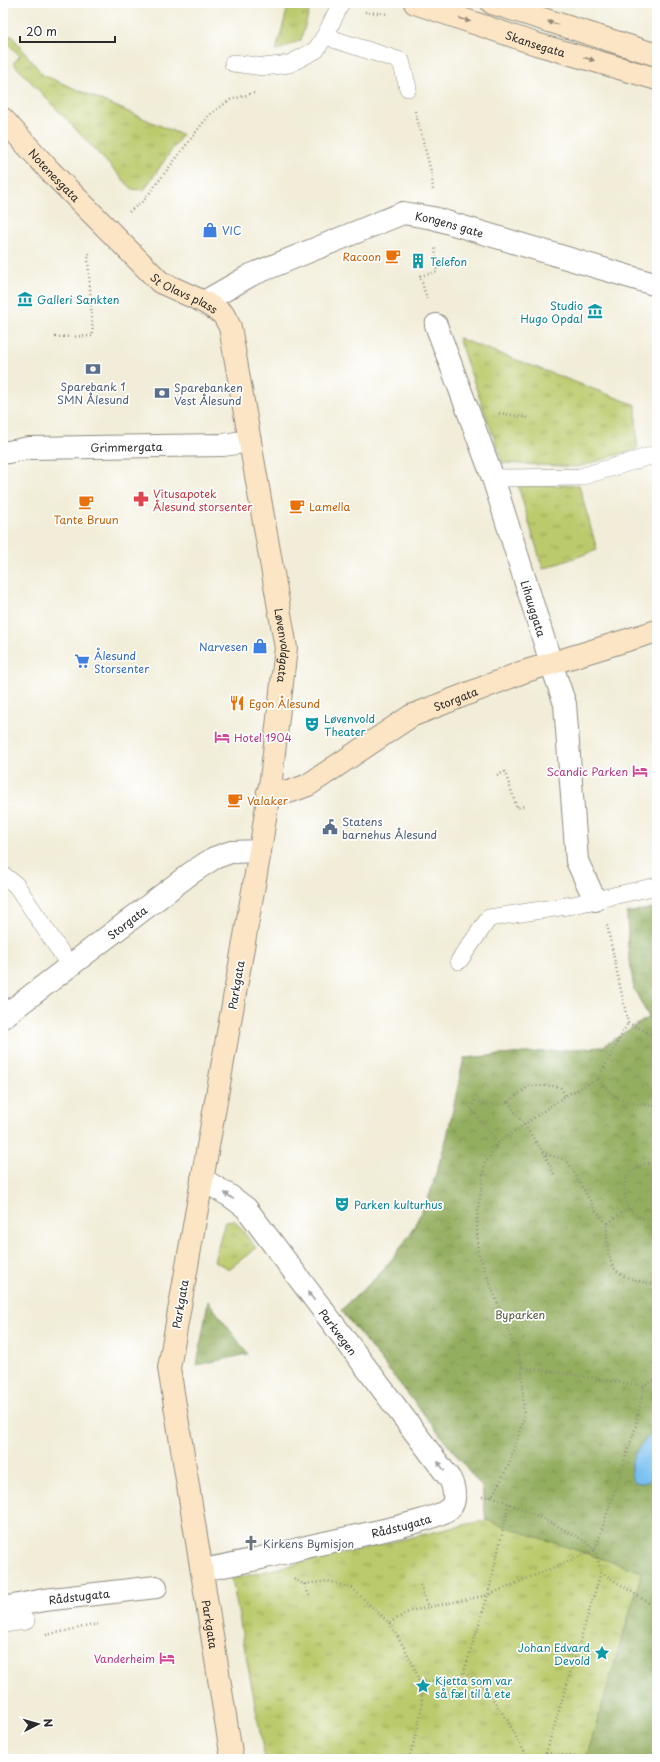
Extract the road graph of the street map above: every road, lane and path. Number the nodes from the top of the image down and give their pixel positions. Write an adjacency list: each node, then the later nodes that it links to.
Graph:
1 (341, 3): 5 (lane)
2 (415, 3): 8 (street, Skansegata, one-way to 8)
3 (492, 3): 6 (street, one-way to 3)
4 (392, 15): 5 (path)
5 (331, 37): 7 (lane); 9 (lane)
6 (657, 55)
7 (233, 64)
8 (657, 79)
9 (408, 88): 13 (path)
10 (258, 91): 12 (path)
11 (3, 119): 14 (street, Notenesgata)
12 (134, 207)
13 (433, 218): 15 (street, Kongens gate); 16 (street, Kongens gate); 17 (path)
14 (108, 228): 16 (street, St Olavs plass); 19 (path)
15 (657, 286)
16 (204, 302): 20 (street, St Olavs plass)
17 (428, 303)
18 (436, 325): 23 (street, Lihauggata)
19 (55, 337)
20 (250, 441): 21 (street, Grimmergata); 27 (street, Løvenvoldgata)
21 (3, 453)
22 (657, 454): 23 (lane)
23 (493, 478): 25 (street, Lihauggata)
24 (657, 631): 25 (street, Storgata)
25 (551, 663): 27 (street, Storgata); 32 (street, Lihauggata)
26 (497, 775): 28 (path)
27 (268, 792): 29 (street, Løvenvoldgata)
28 (524, 806)
29 (260, 851): 34 (street, Storgata); 46 (street, Parkgata)
30 (3, 875): 34 (lane)
31 (657, 886): 32 (lane)
32 (595, 900): 33 (lane); 36 (path)
33 (459, 961)
34 (70, 966): 35 (street, Storgata)
35 (3, 1017)
36 (628, 1023): 37 (path); 38 (path)
37 (657, 1037)
38 (598, 1079): 39 (path); 41 (path)
39 (565, 1096): 40 (path); 42 (path)
40 (508, 1102): 42 (path); 43 (path, bridge)
41 (657, 1106)
42 (498, 1143): 51 (path)
43 (545, 1154): 45 (path); 49 (path)
44 (657, 1163): 47 (path)
45 (554, 1174)
46 (202, 1179): 55 (street, Parkvegen, one-way to 46); 59 (street, Parkgata)
47 (628, 1208): 48 (path); 49 (path)
48 (657, 1219)
49 (607, 1224): 50 (path)
50 (657, 1286)
51 (522, 1367): 53 (path); 54 (path)
52 (657, 1378): 53 (path)
53 (644, 1386): 57 (path)
54 (492, 1496): 55 (path); 56 (path)
55 (454, 1501): 58 (street, Rådstugata)
56 (509, 1503): 57 (path); 64 (path)
57 (595, 1550): 60 (path); 64 (path)
58 (283, 1552): 59 (street, Rådstugata); 61 (path)
59 (202, 1570): 77 (street, Parkgata)
60 (601, 1572): 66 (path); 76 (path)
61 (304, 1584): 65 (path); 71 (path)
62 (420, 1585): 68 (path)
63 (156, 1587): 67 (street, Rådstugata)
64 (488, 1595): 68 (path); 74 (path)
65 (310, 1597)
66 (649, 1603)
67 (3, 1608)
68 (428, 1608): 71 (path)
69 (26, 1621): 72 (lane)
70 (101, 1623): 73 (path)
71 (390, 1623): 75 (path)
72 (3, 1624)
73 (40, 1636)
74 (464, 1672): 75 (path); 79 (path)
75 (420, 1682): 78 (path)
76 (546, 1753): 80 (path); 81 (path)
77 (232, 1759)
78 (409, 1759)
79 (528, 1759)
80 (541, 1759)
81 (583, 1759)

